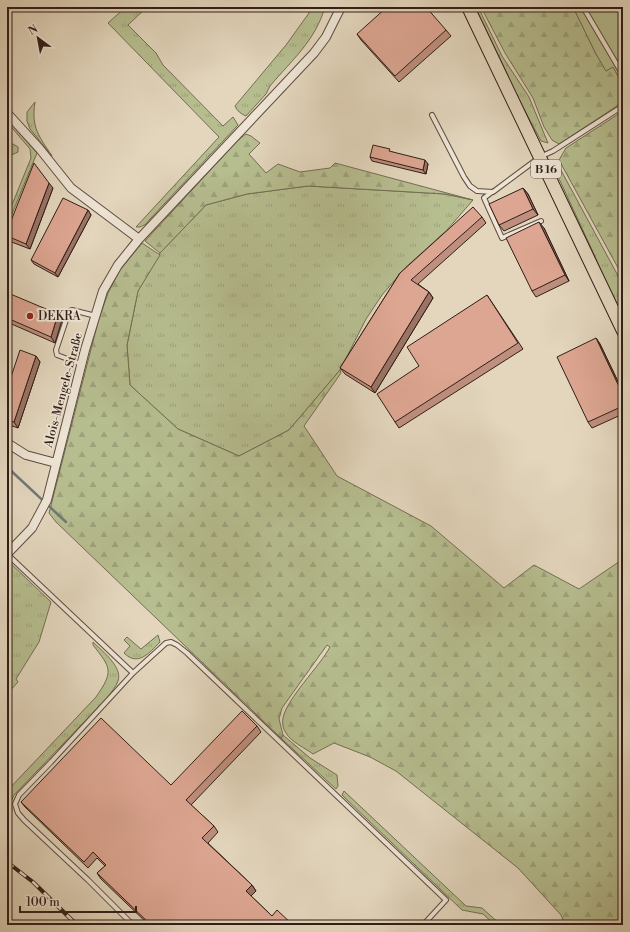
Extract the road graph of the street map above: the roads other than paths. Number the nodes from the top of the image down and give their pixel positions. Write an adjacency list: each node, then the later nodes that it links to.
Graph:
1 (341, 7): 11 (street, Alois-Mengele-Straße)
2 (468, 7): 8 (main road, B 16)
3 (583, 7): 4 (lane)
4 (623, 75)
5 (623, 106): 8 (lane)
6 (7, 113): 11 (street)
7 (432, 115): 9 (lane)
8 (540, 157): 9 (lane); 13 (main road, B 16)
9 (493, 192): 10 (lane)
10 (541, 221)
11 (139, 239): 12 (street, Alois-Mengele-Straße)
12 (96, 316): 14 (street, Alois-Mengele-Straße); 14 (lane)
13 (623, 331)
14 (82, 364): 16 (street, Alois-Mengele-Straße)
15 (7, 443): 16 (street)
16 (56, 463): 17 (street, Alois-Mengele-Straße)
17 (7, 554): 18 (lane)
18 (133, 673): 19 (lane); 20 (lane)
19 (133, 925)
20 (423, 925)

